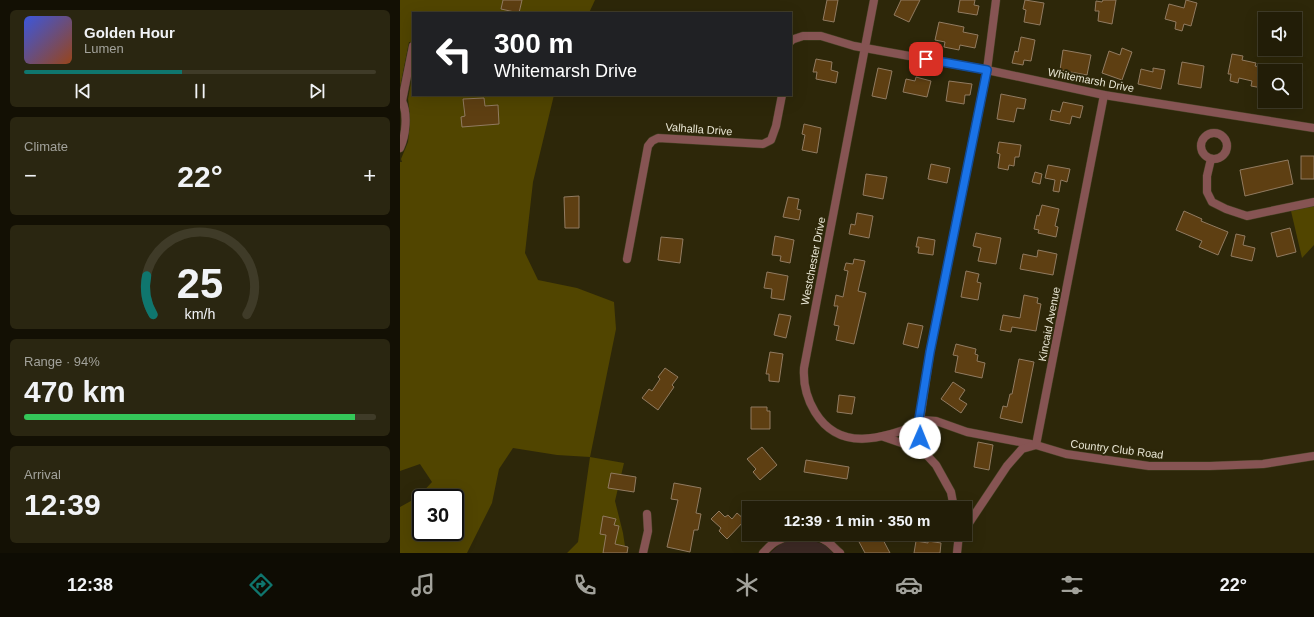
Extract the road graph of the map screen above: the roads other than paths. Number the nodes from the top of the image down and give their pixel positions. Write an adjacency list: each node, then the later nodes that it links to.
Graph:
1 (874, 0): 4 (street, Westchester Drive)
2 (996, 0): 6 (street)
3 (792, 40): 4 (street)
4 (864, 47): 6 (street, Whitemarsh Drive); 16 (street, Westchester Drive)
5 (412, 51): 9 (street)
6 (987, 70): 7 (street, Whitemarsh Drive); 15 (street)
7 (1104, 95): 10 (street, Whitemarsh Drive); 17 (street, Kincaid Avenue)
8 (782, 96): 14 (street, Valhalla Drive)
9 (401, 102): 11 (street)
10 (1314, 128)
11 (400, 148)
12 (1211, 159): 13 (street)
13 (1314, 202)
14 (627, 259)
15 (919, 423): 16 (street, Westchester Drive); 17 (street, Country Club Road); 18 (street)
16 (884, 437): 18 (street)
17 (1036, 446): 19 (street, Country Club Road); 22 (street)
18 (922, 450): 20 (street)
19 (1314, 456)
20 (953, 501)
21 (647, 514): 24 (street)
22 (972, 518)
23 (959, 541): 27 (street)
24 (643, 553)
25 (763, 553): 26 (street)
26 (840, 553)
27 (957, 553)

